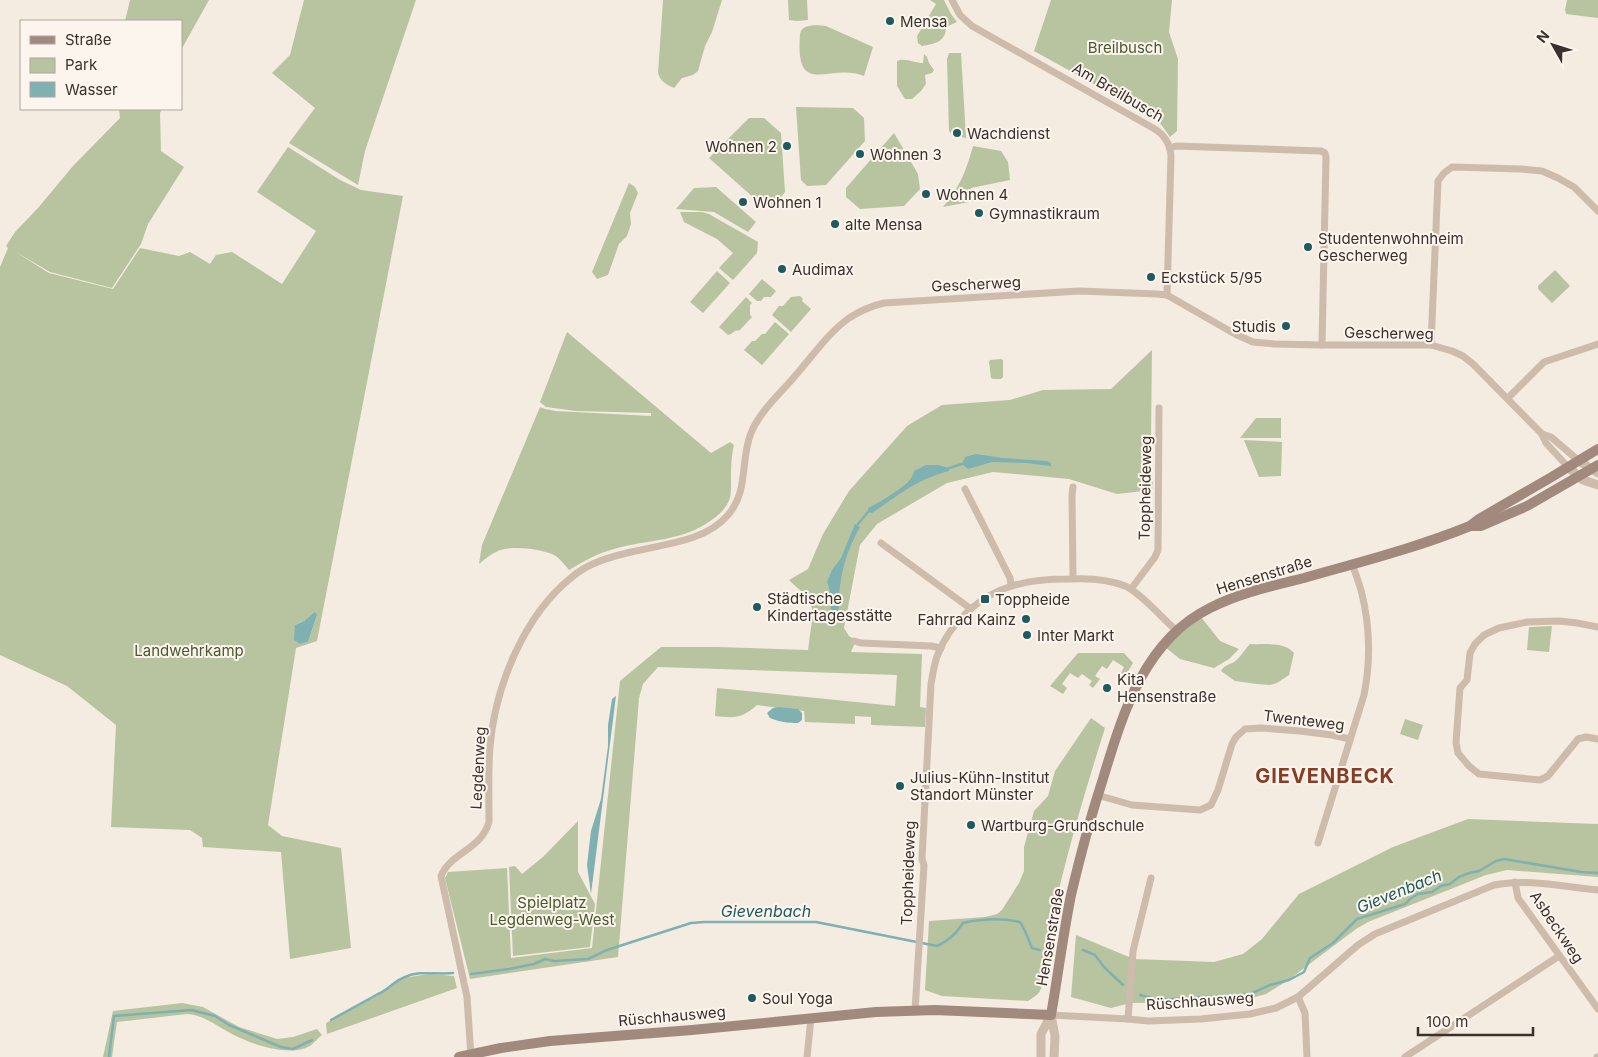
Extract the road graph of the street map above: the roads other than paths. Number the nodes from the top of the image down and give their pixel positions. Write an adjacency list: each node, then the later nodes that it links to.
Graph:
1 (952, 0): 2 (street, Am Breilbusch)
2 (1170, 148): 4 (street); 6 (street, Gescherweg)
3 (1598, 211): 7 (street)
4 (1167, 295): 6 (street, Gescherweg); 19 (street, Gescherweg)
5 (1598, 344): 8 (street)
6 (1322, 345): 7 (street, Gescherweg)
7 (1431, 345): 8 (street, Gescherweg)
8 (1508, 398): 10 (street, Gescherweg)
9 (1159, 408): 25 (street, Toppheideweg)
10 (1542, 434): 12 (street, Gescherweg); 13 (street, Gescherweg)
11 (1598, 449): 12 (main road, Hensenstraße)
12 (1579, 460): 13 (main road, Hensenstraße); 14 (street)
13 (1568, 468): 15 (street); 20 (main road, Hensenstraße)
14 (1596, 469): 15 (main road, Hensenstraße)
15 (1579, 477): 16 (street); 20 (main road, Hensenstraße)
16 (1598, 485)
17 (1073, 487): 23 (street)
18 (965, 489): 24 (street)
19 (735, 505): 45 (street, Legdenweg)
20 (1470, 526): 22 (main road, Hensenstraße)
21 (881, 543): 26 (street)
22 (1352, 564): 28 (main road, Hensenstraße); 31 (street, Twenteweg)
23 (1073, 578): 24 (street, Toppheideweg); 25 (street, Toppheideweg)
24 (1011, 586): 26 (street, Toppheideweg)
25 (1131, 589): 28 (street, Toppheideweg)
26 (971, 609): 30 (street, Toppheideweg)
27 (1598, 627): 32 (street)
28 (1177, 631): 33 (main road, Hensenstraße)
29 (854, 641): 30 (street)
30 (941, 648): 41 (street, Toppheideweg)
31 (1350, 739): 33 (street, Twenteweg); 34 (street, Twenteweg)
32 (1598, 739)
33 (1097, 795): 42 (main road, Hensenstraße)
34 (1318, 843)
35 (1151, 878): 44 (street, Rüschhausweg)
36 (1515, 882): 37 (street, Rüschhausweg); 38 (street, Asbeckweg); 39 (street, Rüschhausweg)
37 (1598, 890)
38 (1559, 956): 40 (street, Asbeckweg); 51 (street)
39 (1298, 996): 44 (street, Rüschhausweg); 50 (street)
40 (1598, 1009)
41 (915, 1011): 42 (main road, Rüschhausweg); 43 (main road, Rüschhausweg)
42 (1051, 1015): 44 (street, Rüschhausweg); 48 (street); 49 (street)
43 (811, 1018): 45 (main road, Rüschhausweg); 47 (street)
44 (1128, 1019)
45 (471, 1056): 46 (main road, Rüschhausweg)
46 (459, 1057)
47 (807, 1057)
48 (1040, 1057)
49 (1054, 1057)
50 (1307, 1057)
51 (1406, 1057)

